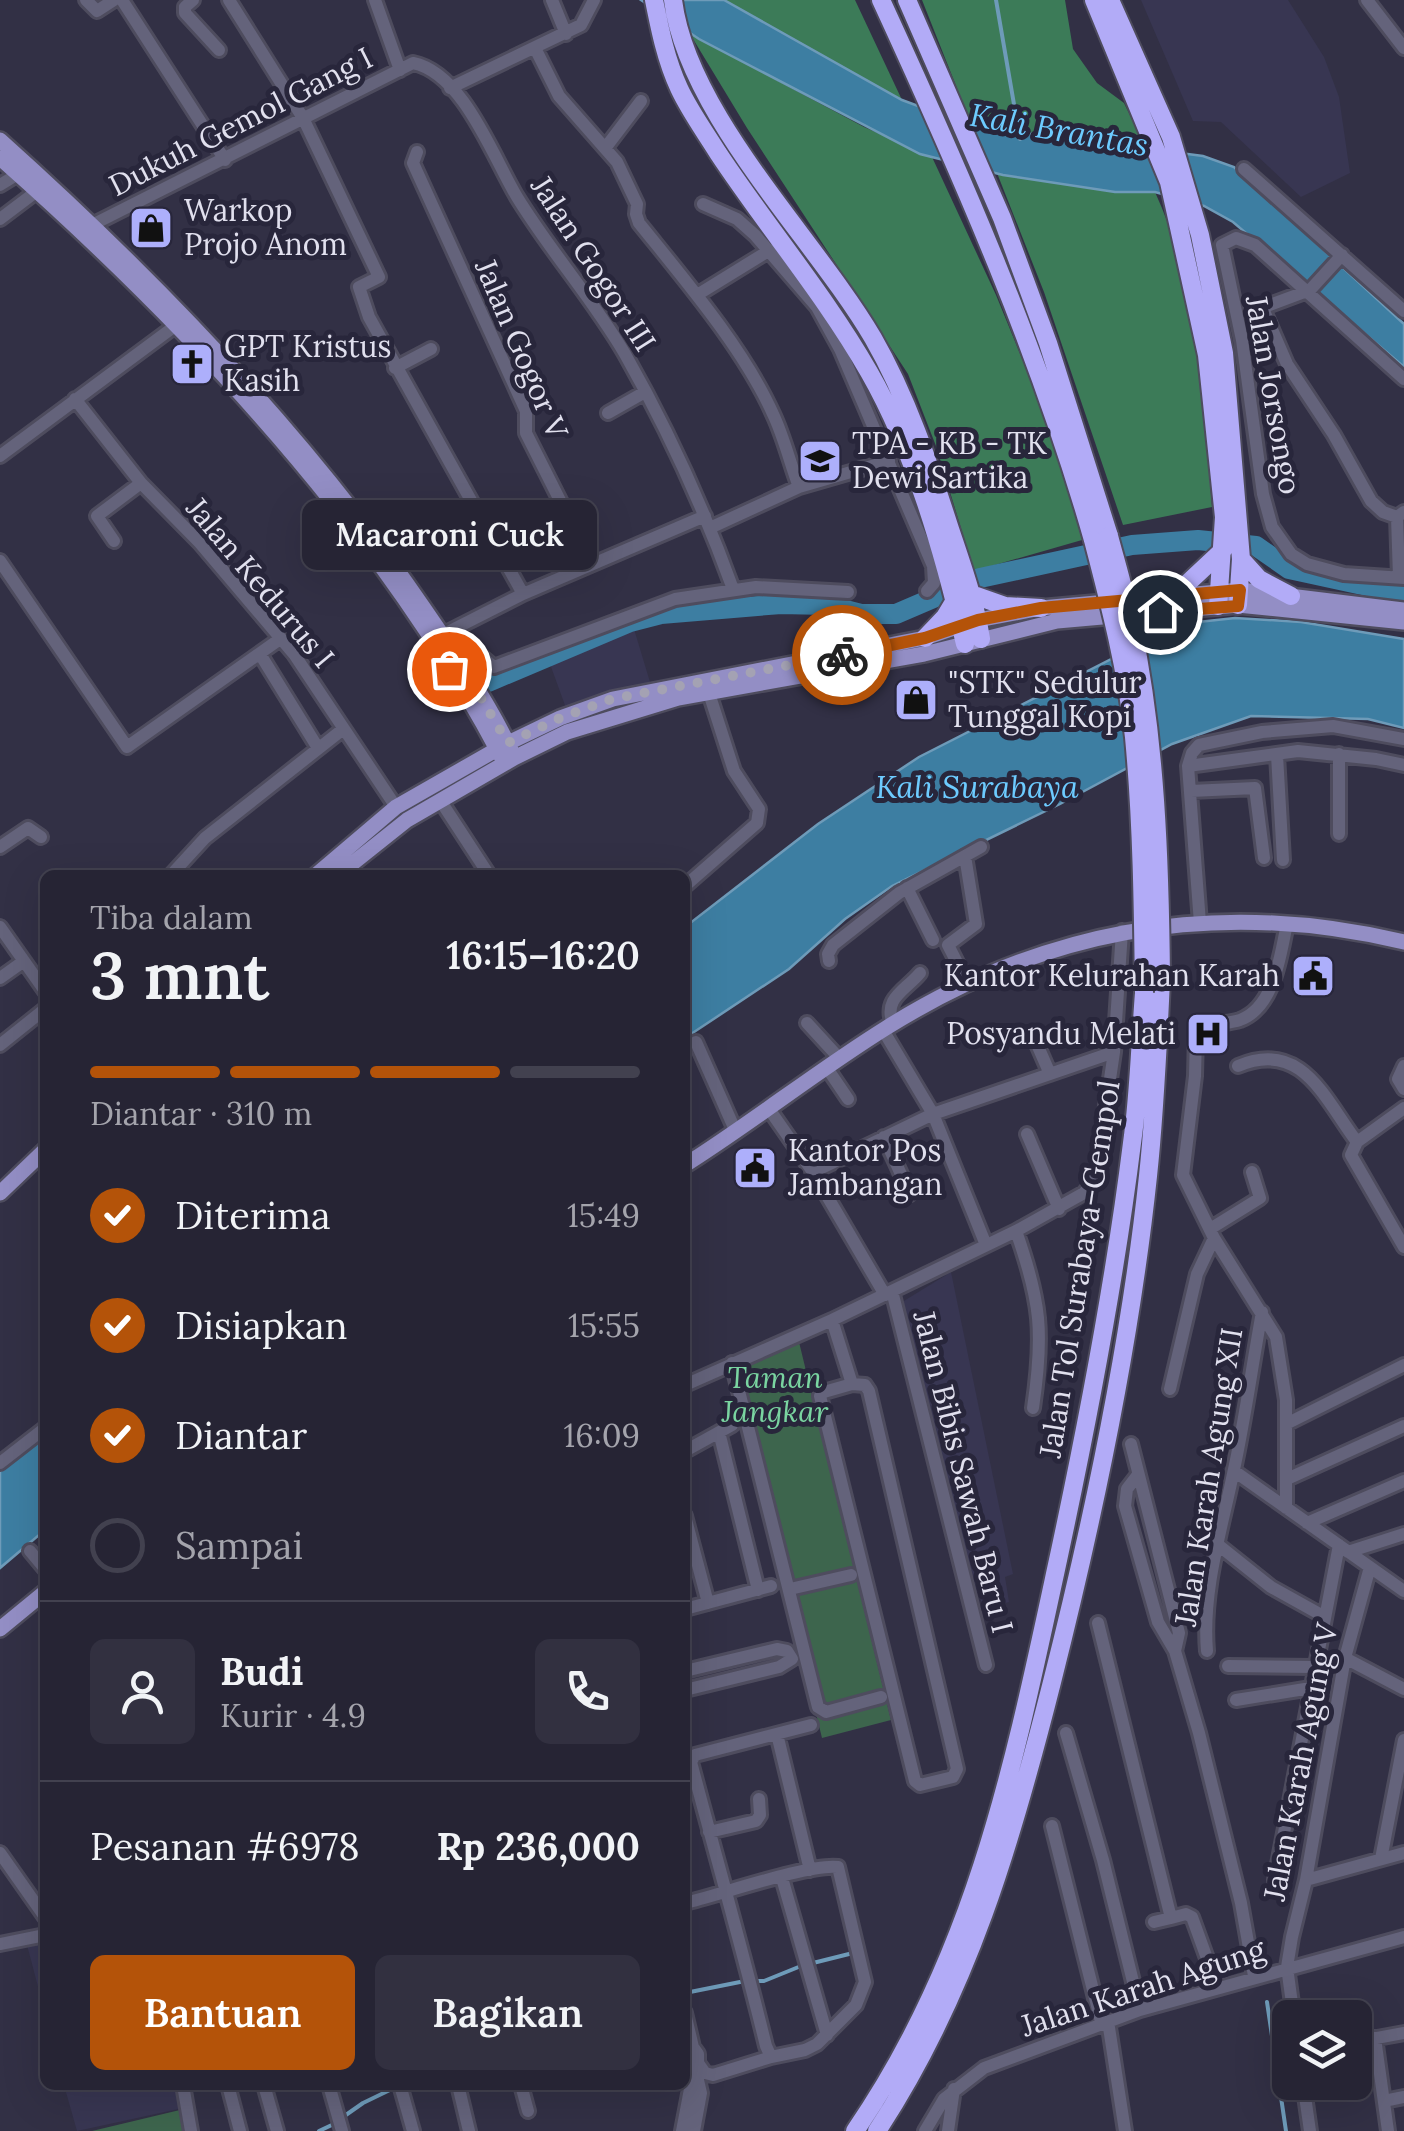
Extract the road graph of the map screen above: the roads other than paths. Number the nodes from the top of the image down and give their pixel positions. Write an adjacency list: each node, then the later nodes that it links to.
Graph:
1 (86, 0): 2 (street)
2 (114, 0)
3 (122, 0): 31 (street)
4 (193, 0): 20 (street)
5 (229, 0): 25 (street)
6 (374, 0): 22 (street)
7 (552, 0): 17 (street)
8 (594, 0): 17 (street)
9 (654, 0): 58 (highway)
10 (672, 0): 58 (highway)
11 (872, 0): 21 (highway)
12 (881, 0): 21 (highway, Jalan Tol Surabaya–Gempol)
13 (910, 0): 61 (highway, Jalan Tol Surabaya–Gempol)
14 (1094, 0): 26 (highway)
15 (1110, 0): 26 (highway)
16 (1367, 0): 19 (street)
17 (566, 34): 18 (street)
18 (535, 48): 23 (street); 28 (street)
19 (1404, 48)
20 (219, 50)
21 (905, 52): 61 (highway, Jalan Tol Surabaya–Gempol)
22 (406, 66): 23 (street, Jalan Gogor III); 25 (street, Dukuh Gemol Gang I)
23 (450, 88): 49 (street, Jalan Gogor III)
24 (640, 101): 28 (street)
25 (304, 118): 31 (street, Dukuh Gemol Gang I); 46 (street)
26 (1162, 136): 54 (highway); 54 (highway)
27 (0, 140): 38 (main road)
28 (606, 148): 42 (street)
29 (417, 152): 65 (street, Jalan Gogor V)
30 (0, 158): 33 (main road)
31 (225, 160): 38 (street, Dukuh Gemol Gang I)
32 (1244, 169): 40 (street)
33 (18, 174): 34 (street); 35 (main road)
34 (0, 186)
35 (37, 191): 37 (street); 44 (main road)
36 (703, 204): 39 (street)
37 (3, 211)
38 (92, 225): 47 (main road)
39 (770, 250): 42 (street); 53 (street)
40 (1340, 257): 41 (street); 43 (street)
41 (1308, 290): 48 (street); 55 (street, Jalan Jorsongo); 59 (street)
42 (697, 294): 57 (street)
43 (1404, 311)
44 (175, 326): 47 (main road); 50 (street)
45 (431, 349): 46 (street)
46 (396, 368): 71 (street)
47 (229, 376): 80 (main road); 84 (main road)
48 (1404, 379)
49 (645, 392): 51 (street); 60 (street, Jalan Gogor III)
50 (76, 400): 52 (street); 56 (street, Jalan Kedurus I)
51 (608, 413)
52 (0, 456)
53 (889, 462): 57 (street); 58 (street)
54 (1226, 464): 55 (street); 63 (highway)
55 (1260, 466): 66 (street, Jalan Jorsongo)
56 (141, 483): 62 (street); 82 (street, Jalan Kedurus I)
57 (799, 487): 60 (street)
58 (922, 497): 68 (highway); 69 (street)
59 (1400, 514): 66 (street)
60 (709, 522): 65 (street); 67 (street, Jalan Gogor III)
61 (1101, 538): 255 (highway, Jalan Tol Surabaya–Gempol, bridge); 256 (highway, Jalan Tol Surabaya–Gempol, bridge)
62 (114, 542)
63 (1232, 552): 72 (highway); 73 (highway); 74 (highway); 75 (highway)
64 (0, 562): 83 (street)
65 (592, 564): 71 (street)
66 (1402, 578)
67 (733, 589): 70 (street); 84 (street)
68 (960, 589): 76 (highway); 79 (highway); 81 (highway)
69 (927, 590)
70 (848, 592)
71 (523, 594): 80 (street)
72 (1176, 594): 74 (main road); 76 (main road)
73 (1291, 596): 75 (main road); 77 (main road)
74 (1219, 598): 75 (main road); 79 (main road)
75 (1239, 598): 78 (main road)
76 (1041, 608): 79 (main road)
77 (1404, 610)
78 (1404, 622)
79 (971, 632): 81 (main road); 85 (main road)
80 (442, 634): 84 (main road)
81 (925, 638): 89 (main road)
82 (280, 640): 83 (street); 86 (street, Jalan Kedurus I)
83 (260, 654): 88 (street)
84 (454, 666): 89 (main road)
85 (709, 693): 89 (main road); 108 (street)
86 (342, 730): 88 (street); 96 (street, Jalan Kedurus I)
87 (1404, 738): 93 (street)
88 (318, 748): 104 (street)
89 (506, 753): 95 (main road); 96 (main road)
90 (1339, 754): 91 (street); 92 (street); 97 (street)
91 (1277, 755): 93 (street); 103 (street)
92 (1404, 765)
93 (1188, 766): 94 (street)
94 (1191, 791): 102 (street); 110 (street)
95 (440, 800): 106 (main road); 107 (street)
96 (396, 807): 105 (main road)
97 (1340, 834)
98 (41, 837): 99 (street)
99 (0, 847)
100 (980, 847): 101 (street)
101 (965, 856): 109 (street); 121 (street)
102 (1264, 858)
103 (1283, 860)
104 (176, 870)
105 (322, 870)
106 (344, 870)
107 (486, 870)
108 (690, 882)
109 (907, 888): 114 (street); 117 (street)
110 (1200, 923): 111 (main road); 113 (main road)
111 (1287, 924): 115 (main road); 150 (street)
112 (0, 928): 116 (street)
113 (1122, 931): 121 (main road); 128 (street)
114 (934, 940)
115 (1404, 942)
116 (24, 962): 119 (street); 120 (street)
117 (828, 962)
118 (920, 973): 124 (street)
119 (0, 978)
120 (40, 984)
121 (968, 984): 124 (main road)
122 (40, 1013): 127 (street)
123 (808, 1023): 129 (street)
124 (888, 1027): 129 (main road); 137 (street)
125 (1032, 1035): 132 (street)
126 (696, 1042): 138 (street)
127 (0, 1045)
128 (1114, 1052): 132 (street); 148 (street)
129 (834, 1064): 134 (street); 135 (main road)
130 (1238, 1066): 141 (street)
131 (1404, 1066): 133 (street)
132 (1050, 1074): 137 (street)
133 (1404, 1088)
134 (848, 1098)
135 (769, 1108): 138 (main road); 144 (street, Jalan Bibis Sawah Baru I)
136 (1404, 1108): 141 (street)
137 (933, 1114): 140 (street); 151 (street)
138 (736, 1132): 143 (main road)
139 (1027, 1134): 148 (street)
140 (884, 1137): 144 (street); 147 (street)
141 (1356, 1142): 152 (street)
142 (40, 1155): 146 (main road)
143 (690, 1163)
144 (813, 1172): 153 (street, Jalan Bibis Sawah Baru I)
145 (1252, 1172): 150 (street)
146 (0, 1193)
147 (910, 1194)
148 (1058, 1208): 149 (street)
149 (1016, 1231): 151 (street); 161 (street)
150 (1212, 1233): 154 (street); 160 (street)
151 (986, 1245): 153 (street)
152 (1404, 1247)
153 (889, 1293): 155 (street); 191 (street, Jalan Bibis Sawah Baru I)
154 (1262, 1312): 162 (street); 168 (street, Jalan Karah Agung XII)
155 (832, 1320): 156 (street); 159 (street)
156 (732, 1363): 158 (street); 181 (street)
157 (1404, 1365): 162 (street)
158 (690, 1384)
159 (852, 1384): 159 (street)
160 (1170, 1389)
161 (1033, 1408)
162 (1286, 1424): 169 (street)
163 (1404, 1426): 169 (street)
164 (40, 1432): 167 (street)
165 (1130, 1444): 223 (street)
166 (690, 1448): 184 (street)
167 (0, 1463)
168 (1234, 1471): 171 (street); 175 (street, Jalan Karah Agung XII)
169 (1287, 1479): 171 (street)
170 (1404, 1481): 172 (street)
171 (1286, 1508): 172 (street)
172 (1306, 1523): 176 (street)
173 (1404, 1534): 176 (street)
174 (690, 1535): 184 (street)
175 (1217, 1544): 186 (street); 189 (street, Jalan Karah Agung XII)
176 (1344, 1549): 179 (street); 186 (street, Jalan Karah Agung V)
177 (30, 1551): 178 (street)
178 (40, 1563)
179 (1370, 1567): 182 (street); 190 (street, Jalan Karah Agung V)
180 (851, 1575): 181 (street)
181 (790, 1589): 198 (street)
182 (1404, 1591)
183 (40, 1596): 188 (main road)
184 (708, 1603): 185 (street)
185 (690, 1608)
186 (1325, 1617): 193 (street, Jalan Karah Agung V)
187 (1098, 1623): 217 (street)
188 (0, 1629)
189 (1206, 1652)
190 (1345, 1658): 197 (street); 213 (street, Jalan Karah Agung V)
191 (986, 1665)
192 (1228, 1666): 193 (street)
193 (1314, 1667): 195 (street, Jalan Karah Agung V)
194 (690, 1670): 196 (street)
195 (1310, 1688): 199 (street); 212 (street, Jalan Karah Agung V)
196 (690, 1689)
197 (1404, 1689)
198 (881, 1697)
199 (1236, 1700)
200 (811, 1725): 202 (street)
201 (1066, 1733): 226 (street)
202 (777, 1734): 206 (street); 210 (street)
203 (1404, 1740): 209 (street)
204 (759, 1799): 206 (street)
205 (1052, 1826): 227 (street)
206 (709, 1832): 214 (street)
207 (0, 1852): 216 (street)
208 (1404, 1853): 209 (street)
209 (1381, 1859): 213 (street)
210 (810, 1870): 211 (street); 229 (street)
211 (782, 1878): 214 (street); 229 (street)
212 (1275, 1880)
213 (1306, 1880): 222 (street, Jalan Karah Agung V)
214 (726, 1894): 215 (street); 232 (street)
215 (690, 1902)
216 (40, 1910)
217 (1171, 1918): 218 (street); 224 (street)
218 (1154, 1922)
219 (40, 1936): 221 (street)
220 (1404, 1937): 222 (street, Jalan Karah Agung)
221 (0, 1944)
222 (1287, 1967): 223 (street, Jalan Karah Agung); 225 (street)
223 (1254, 1976): 224 (street, Jalan Karah Agung)
224 (1217, 1986): 226 (street, Jalan Karah Agung)
225 (1292, 2000)
226 (1140, 2010): 227 (street, Jalan Karah Agung)
227 (1104, 2022): 234 (street, Jalan Karah Agung); 259 (street)
228 (1404, 2033): 230 (street)
229 (827, 2035): 232 (street)
230 (1375, 2038): 231 (street); 245 (street)
231 (1372, 2039)
232 (771, 2056): 233 (street)
233 (691, 2067): 242 (street)
234 (954, 2088): 257 (street, Jalan Karah Agung); 258 (street)
235 (183, 2090): 248 (street)
236 (229, 2090): 249 (street)
237 (265, 2090): 250 (street)
238 (331, 2090): 247 (street)
239 (401, 2090): 251 (street)
240 (459, 2090): 252 (street)
241 (522, 2090): 246 (street)
242 (695, 2097): 253 (street); 254 (street)
243 (1404, 2097): 245 (street)
244 (1306, 2100): 260 (street)
245 (1384, 2101): 261 (street)
246 (528, 2111)
247 (341, 2127)
248 (192, 2131)
249 (240, 2131)
250 (277, 2131)
251 (413, 2131)
252 (468, 2131)
253 (682, 2131)
254 (694, 2131)
255 (855, 2131)
256 (878, 2131)
257 (925, 2131)
258 (948, 2131)
259 (1125, 2131)
260 (1310, 2131)
261 (1388, 2131)

